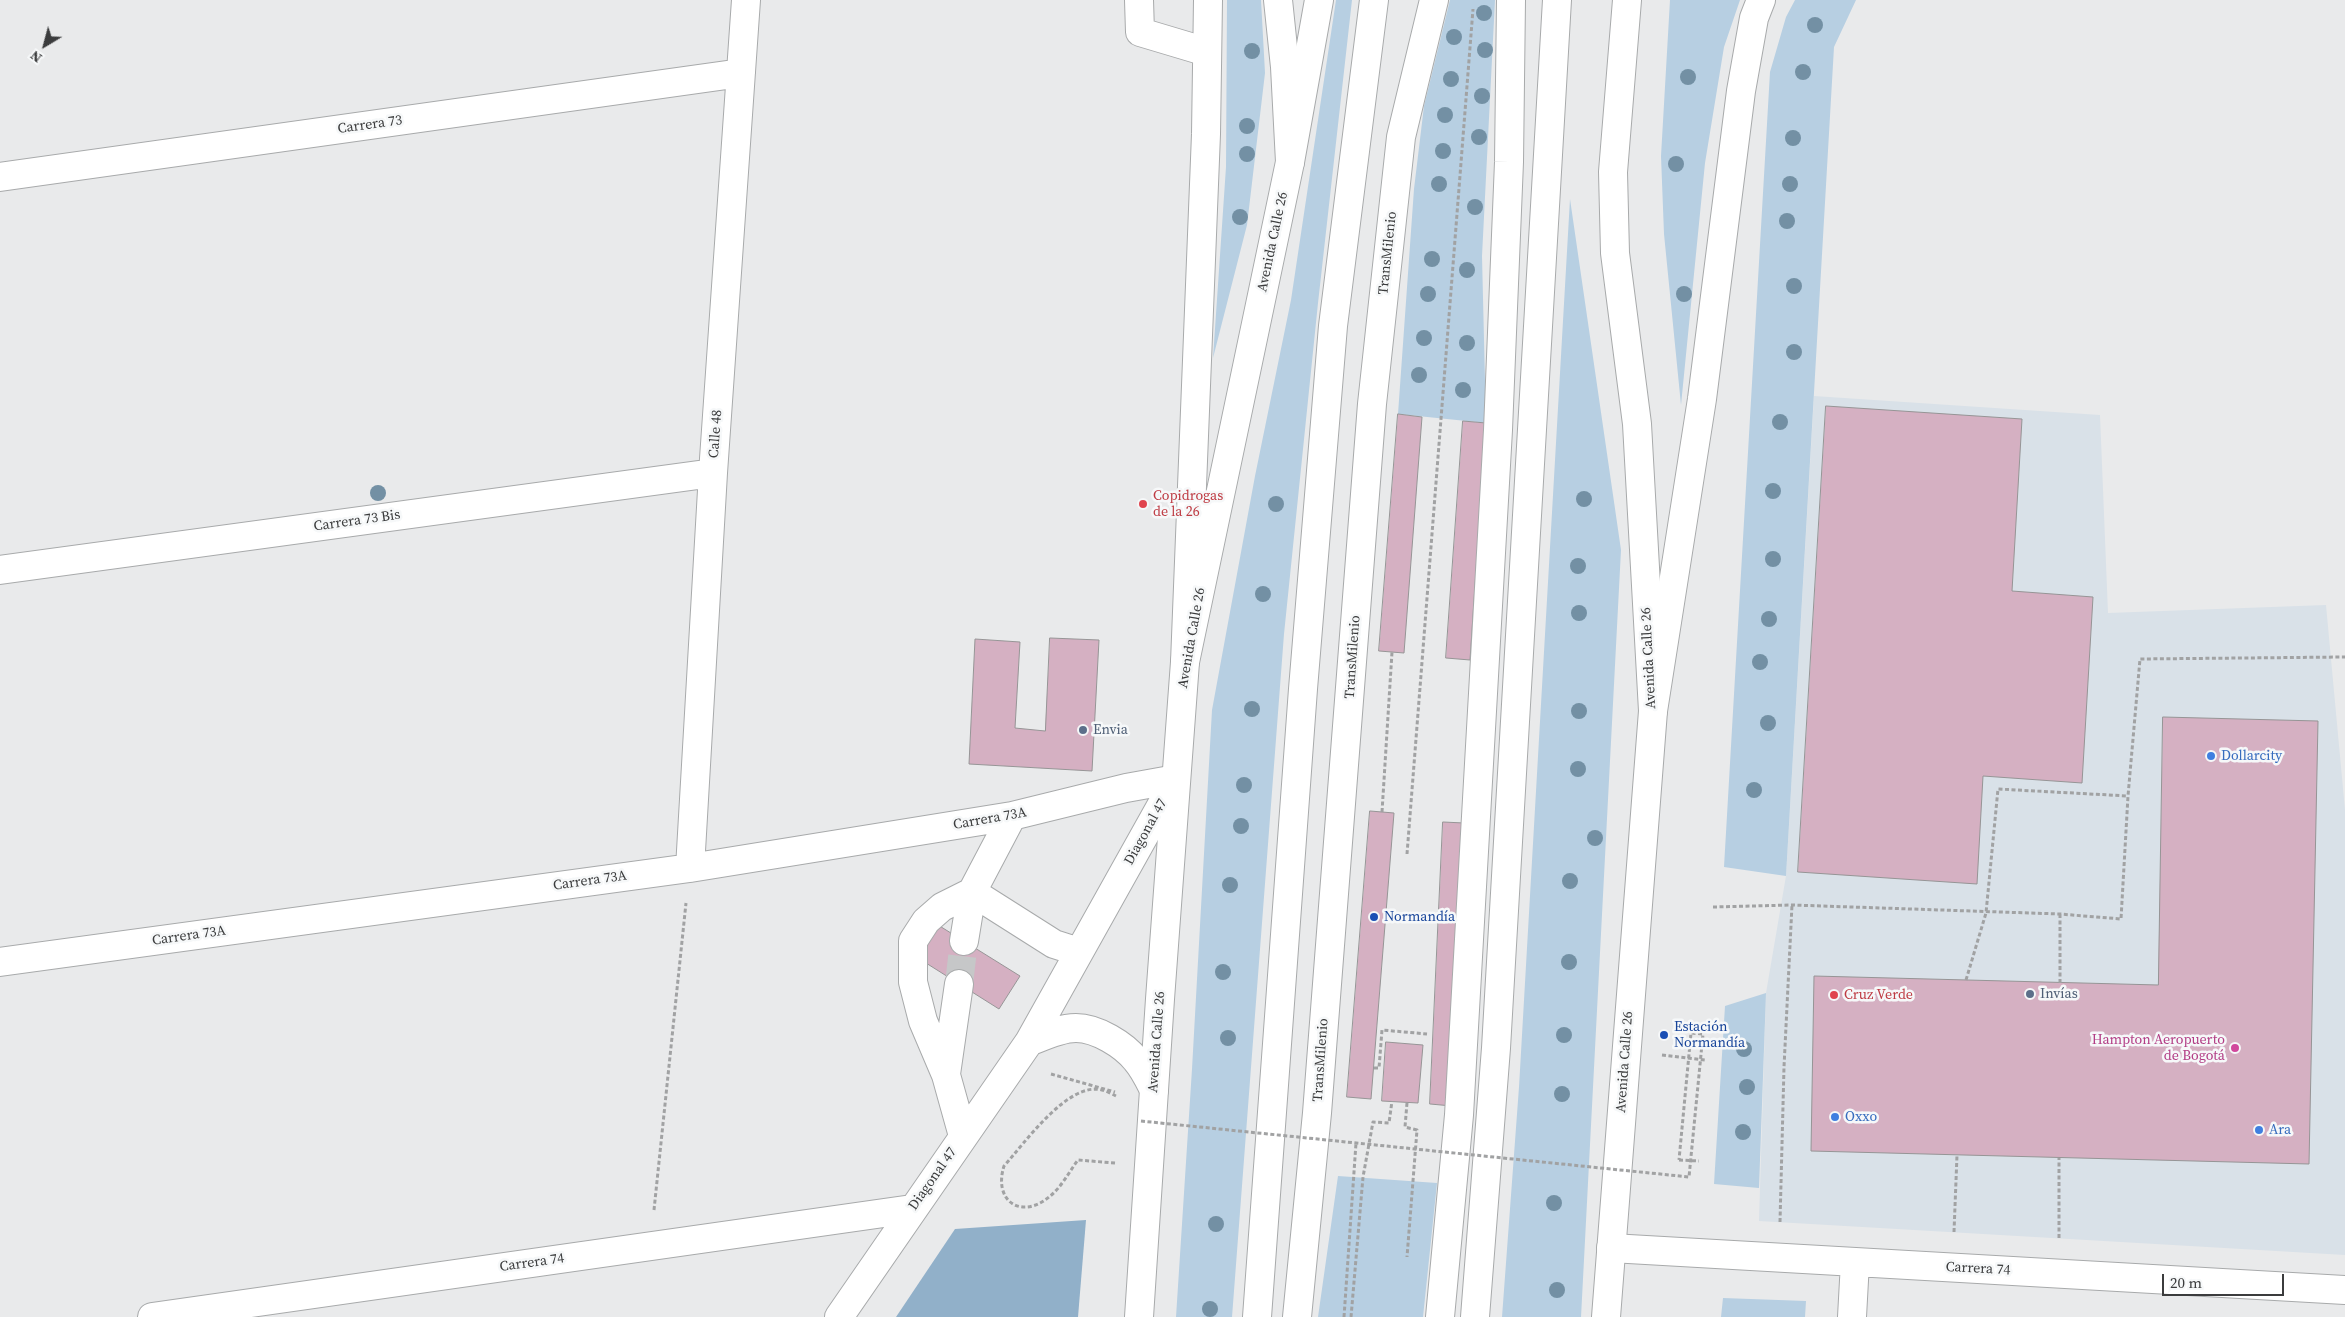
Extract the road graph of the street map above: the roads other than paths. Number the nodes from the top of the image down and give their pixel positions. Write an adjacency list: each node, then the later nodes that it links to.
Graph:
1 (746, 0): 13 (main road, Calle 48)
2 (1139, 0): 12 (main road)
3 (1208, 0): 12 (main road)
4 (1278, 0): 14 (main road)
5 (1319, 0): 14 (main road, Avenida Calle 26)
6 (1374, 0): 39 (main road)
7 (1434, 0): 40 (main road, TransMilenio)
8 (1511, 0): 41 (main road)
9 (1557, 0): 42 (main road)
10 (1627, 0): 19 (main road, Avenida Calle 26)
11 (1761, 0): 19 (main road)
12 (1207, 52): 18 (main road)
13 (741, 72): 15 (main road, Carrera 73); 16 (main road, Calle 48)
14 (1290, 162): 18 (main road, Avenida Calle 26)
15 (0, 177)
16 (713, 473): 17 (main road, Carrera 73 Bis); 22 (main road, Calle 48)
17 (0, 570)
18 (1185, 662): 20 (main road, Avenida Calle 26)
19 (1653, 711): 33 (main road, Avenida Calle 26)
20 (1176, 779): 21 (main road, Carrera 73A); 25 (main road, Diagonal 47); 30 (main road, Avenida Calle 26)
21 (1012, 816): 22 (main road, Carrera 73A); 23 (main road)
22 (690, 868): 26 (main road, Carrera 73A)
23 (972, 892): 24 (main road); 25 (main road); 29 (main road)
24 (964, 941)
25 (1079, 952): 28 (main road, Diagonal 47)
26 (0, 962)
27 (959, 984): 29 (main road)
28 (1028, 1042): 30 (main road); 31 (main road, Diagonal 47)
29 (946, 1075): 31 (main road)
30 (1154, 1090): 38 (main road, Avenida Calle 26)
31 (963, 1136): 32 (main road, Diagonal 47)
32 (912, 1208): 36 (main road, Carrera 74); 37 (main road, Diagonal 47)
33 (1611, 1248): 34 (main road, Carrera 74); 43 (main road, Avenida Calle 26)
34 (1855, 1262): 35 (main road, Carrera 74); 44 (main road)
35 (2345, 1290)
36 (152, 1317)
37 (839, 1317)
38 (1139, 1317)
39 (1257, 1317)
40 (1297, 1317)
41 (1440, 1317)
42 (1475, 1317)
43 (1606, 1317)
44 (1852, 1317)

